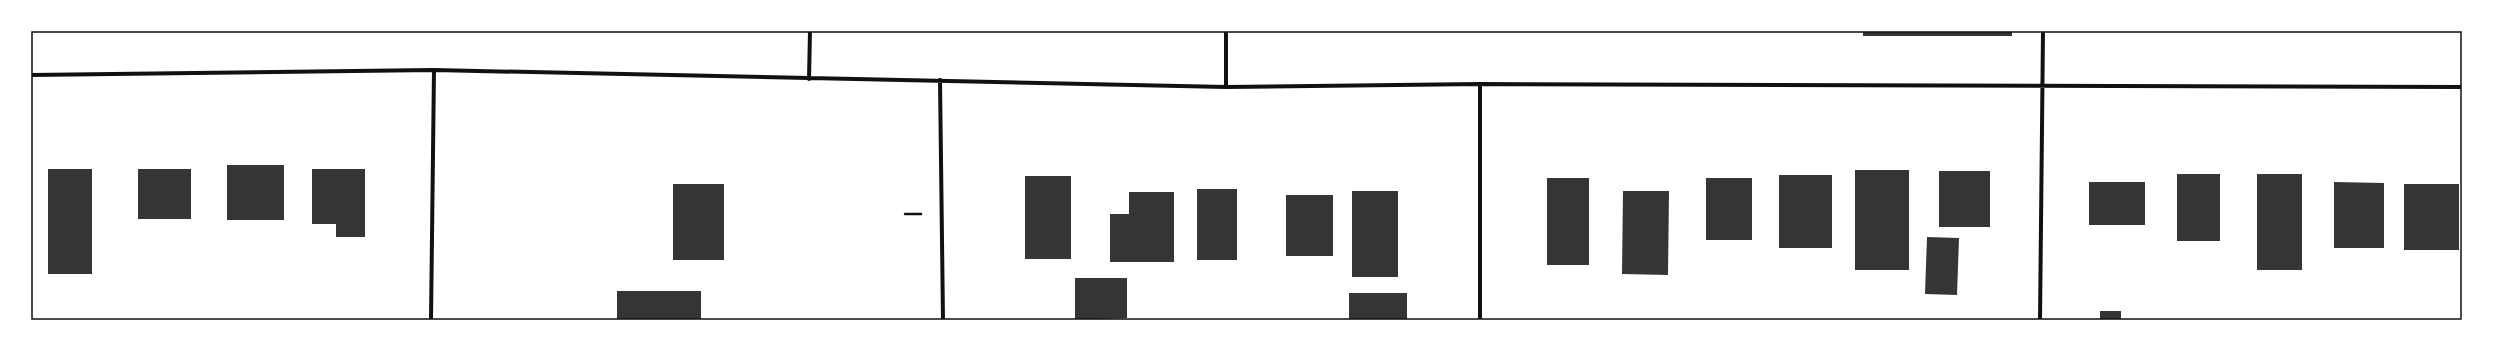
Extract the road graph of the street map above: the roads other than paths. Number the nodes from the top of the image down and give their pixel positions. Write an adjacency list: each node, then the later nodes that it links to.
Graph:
1 (810, 31): 6 (street)
2 (1226, 31): 9 (street)
3 (2043, 31): 10 (street)
4 (434, 70): 5 (street); 6 (street); 12 (street)
5 (31, 75)
6 (809, 79): 7 (street)
7 (940, 80): 9 (street); 13 (street)
8 (1480, 84): 9 (street); 10 (street); 14 (street)
9 (1226, 87)
10 (2043, 87): 11 (street); 15 (street)
11 (2462, 88)
12 (431, 320)
13 (943, 320)
14 (1480, 320)
15 (2040, 320)

